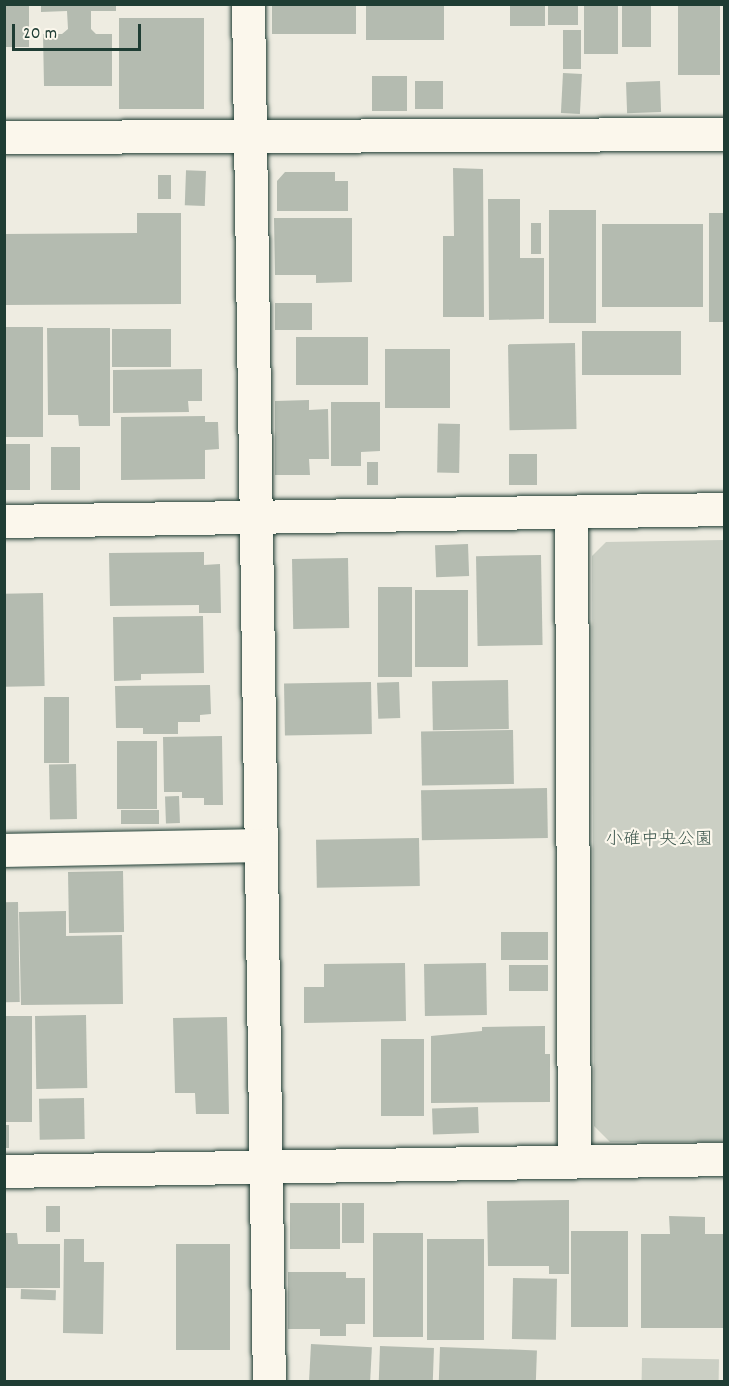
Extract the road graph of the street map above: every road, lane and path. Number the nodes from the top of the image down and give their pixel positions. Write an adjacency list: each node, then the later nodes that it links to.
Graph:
1 (248, 4): 3 (street)
2 (724, 134): 3 (street)
3 (249, 135): 4 (street); 7 (street)
4 (4, 137)
5 (724, 509): 6 (street)
6 (571, 512): 7 (street); 12 (street)
7 (255, 519): 8 (street); 9 (street)
8 (4, 521)
9 (260, 844): 10 (street); 13 (street)
10 (4, 850)
11 (724, 1159): 12 (street)
12 (574, 1161): 13 (street)
13 (265, 1166): 14 (street); 15 (street)
14 (4, 1171)
15 (270, 1382)

